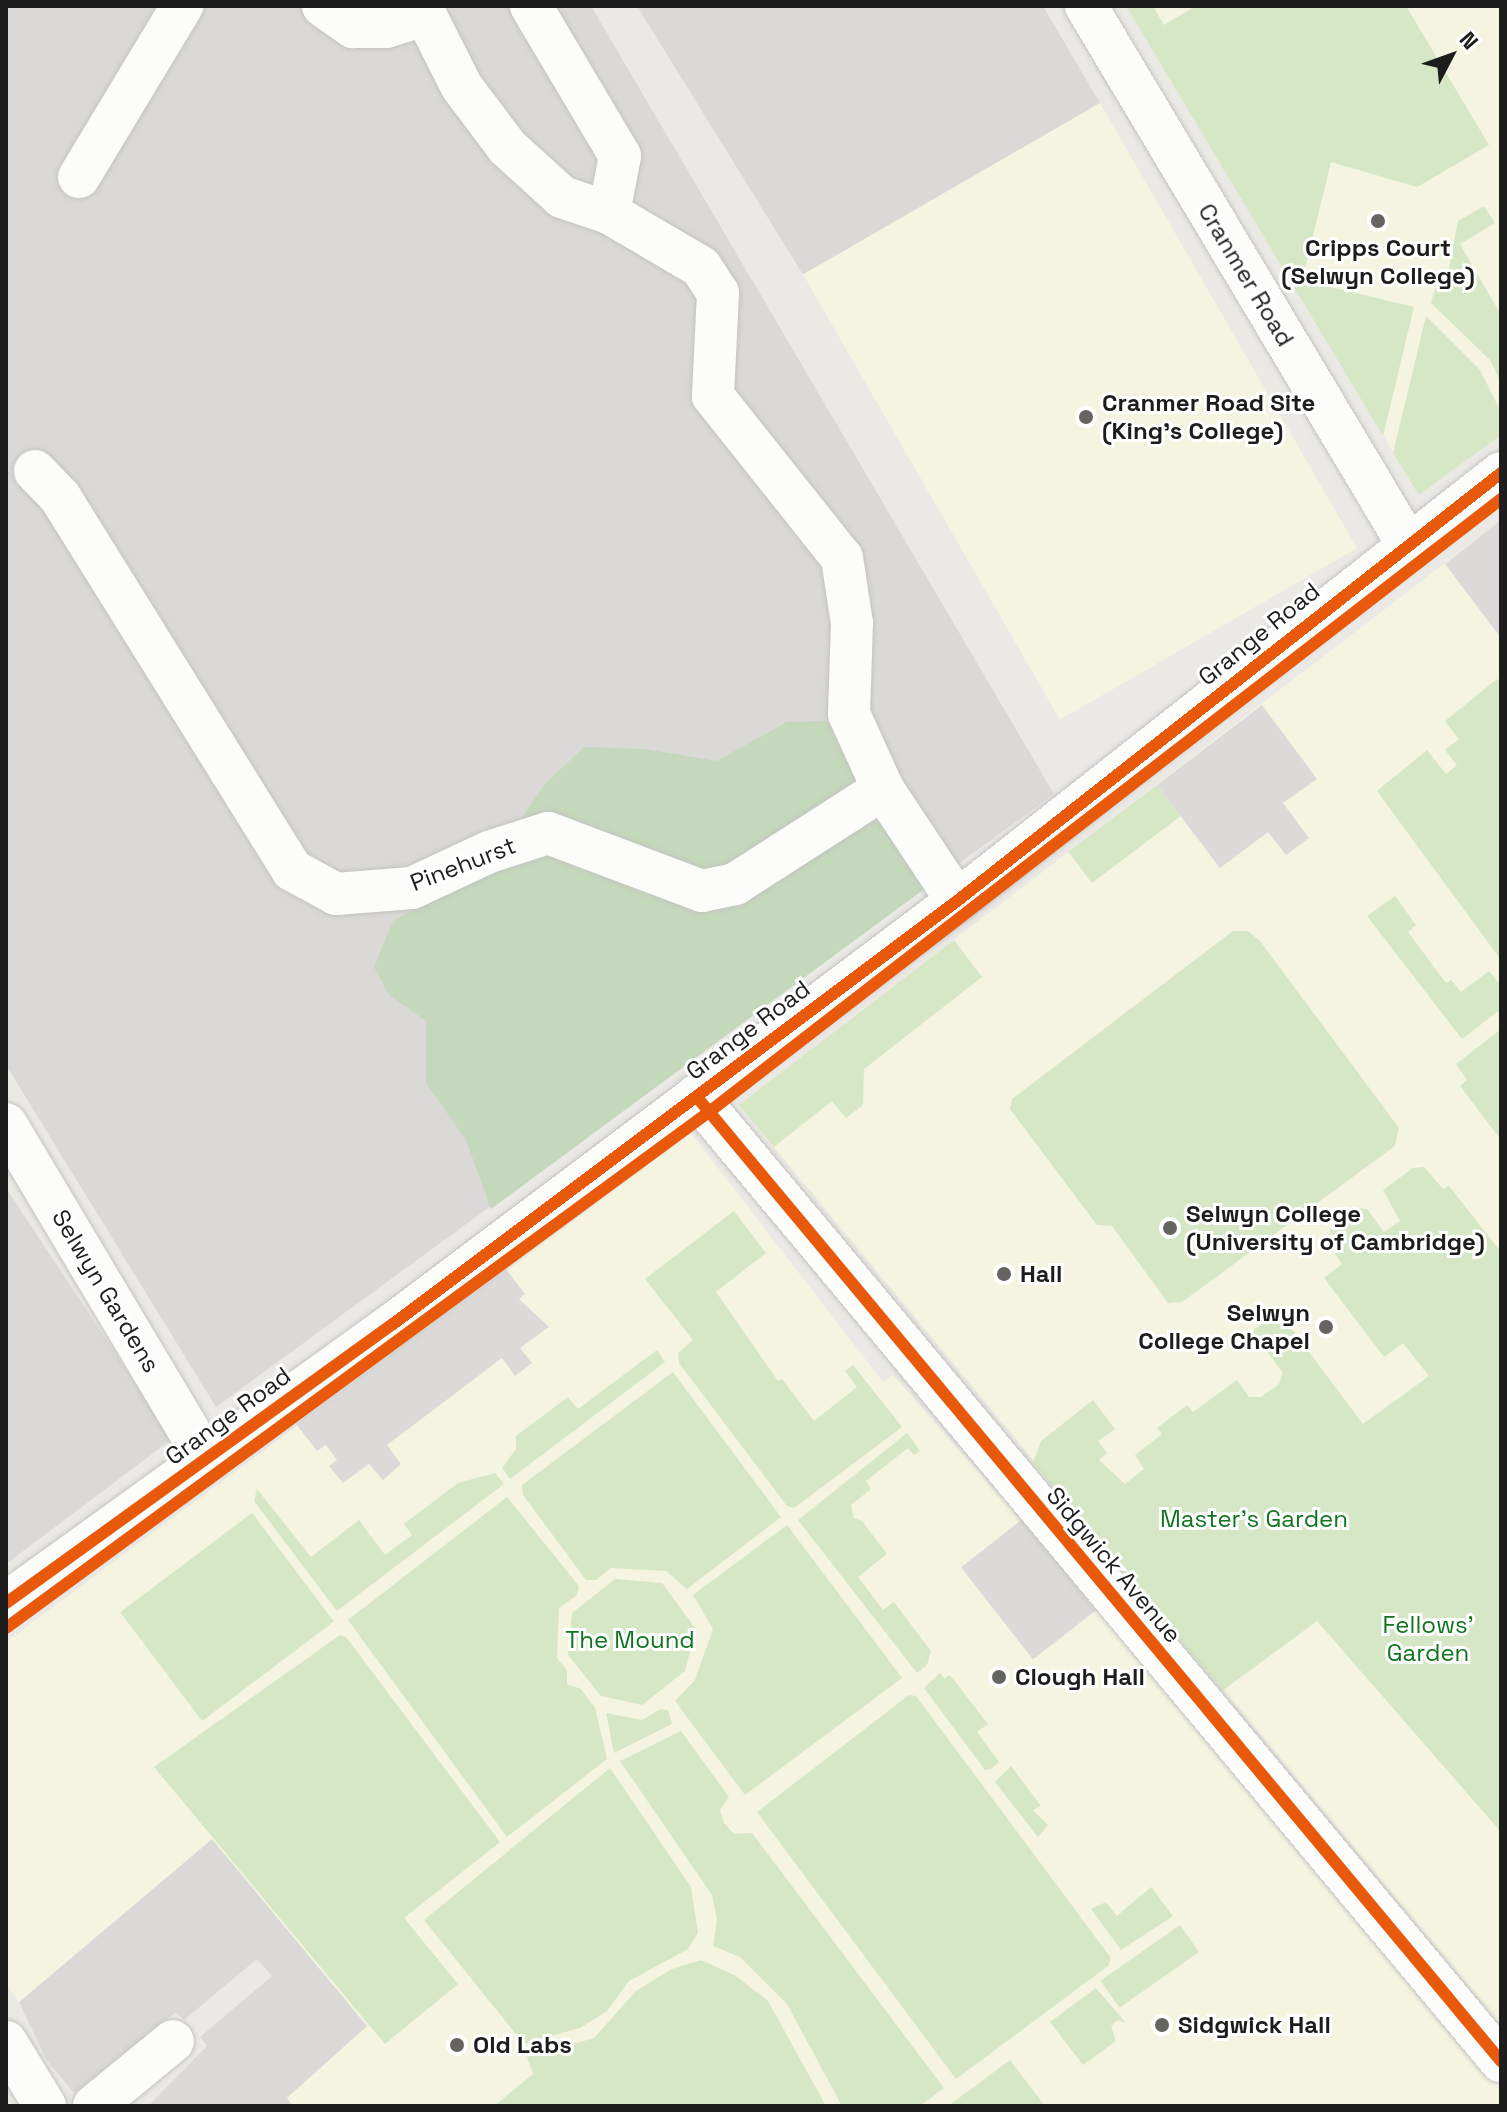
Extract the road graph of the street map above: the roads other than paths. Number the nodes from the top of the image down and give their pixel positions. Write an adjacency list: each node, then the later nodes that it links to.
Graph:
1 (323, 6): 5 (street)
2 (531, 6): 7 (street)
3 (1086, 6): 10 (street, Cranmer Road)
4 (170, 10): 6 (street)
5 (423, 11): 7 (street)
6 (79, 177)
7 (609, 213): 11 (street)
8 (35, 471): 11 (street, Pinehurst)
9 (1501, 473): 10 (street, Grange Road)
10 (1407, 543): 12 (street, Grange Road)
11 (883, 789): 12 (street)
12 (957, 901): 13 (street, Grange Road)
13 (696, 1096): 15 (street, Grange Road); 19 (street, Sidgwick Avenue)
14 (6, 1124): 15 (street, Selwyn Gardens)
15 (206, 1459): 16 (street, Grange Road)
16 (6, 1603)
17 (173, 2041): 21 (street)
18 (6, 2042): 20 (street)
19 (1501, 2061)
20 (45, 2106)
21 (94, 2106)

